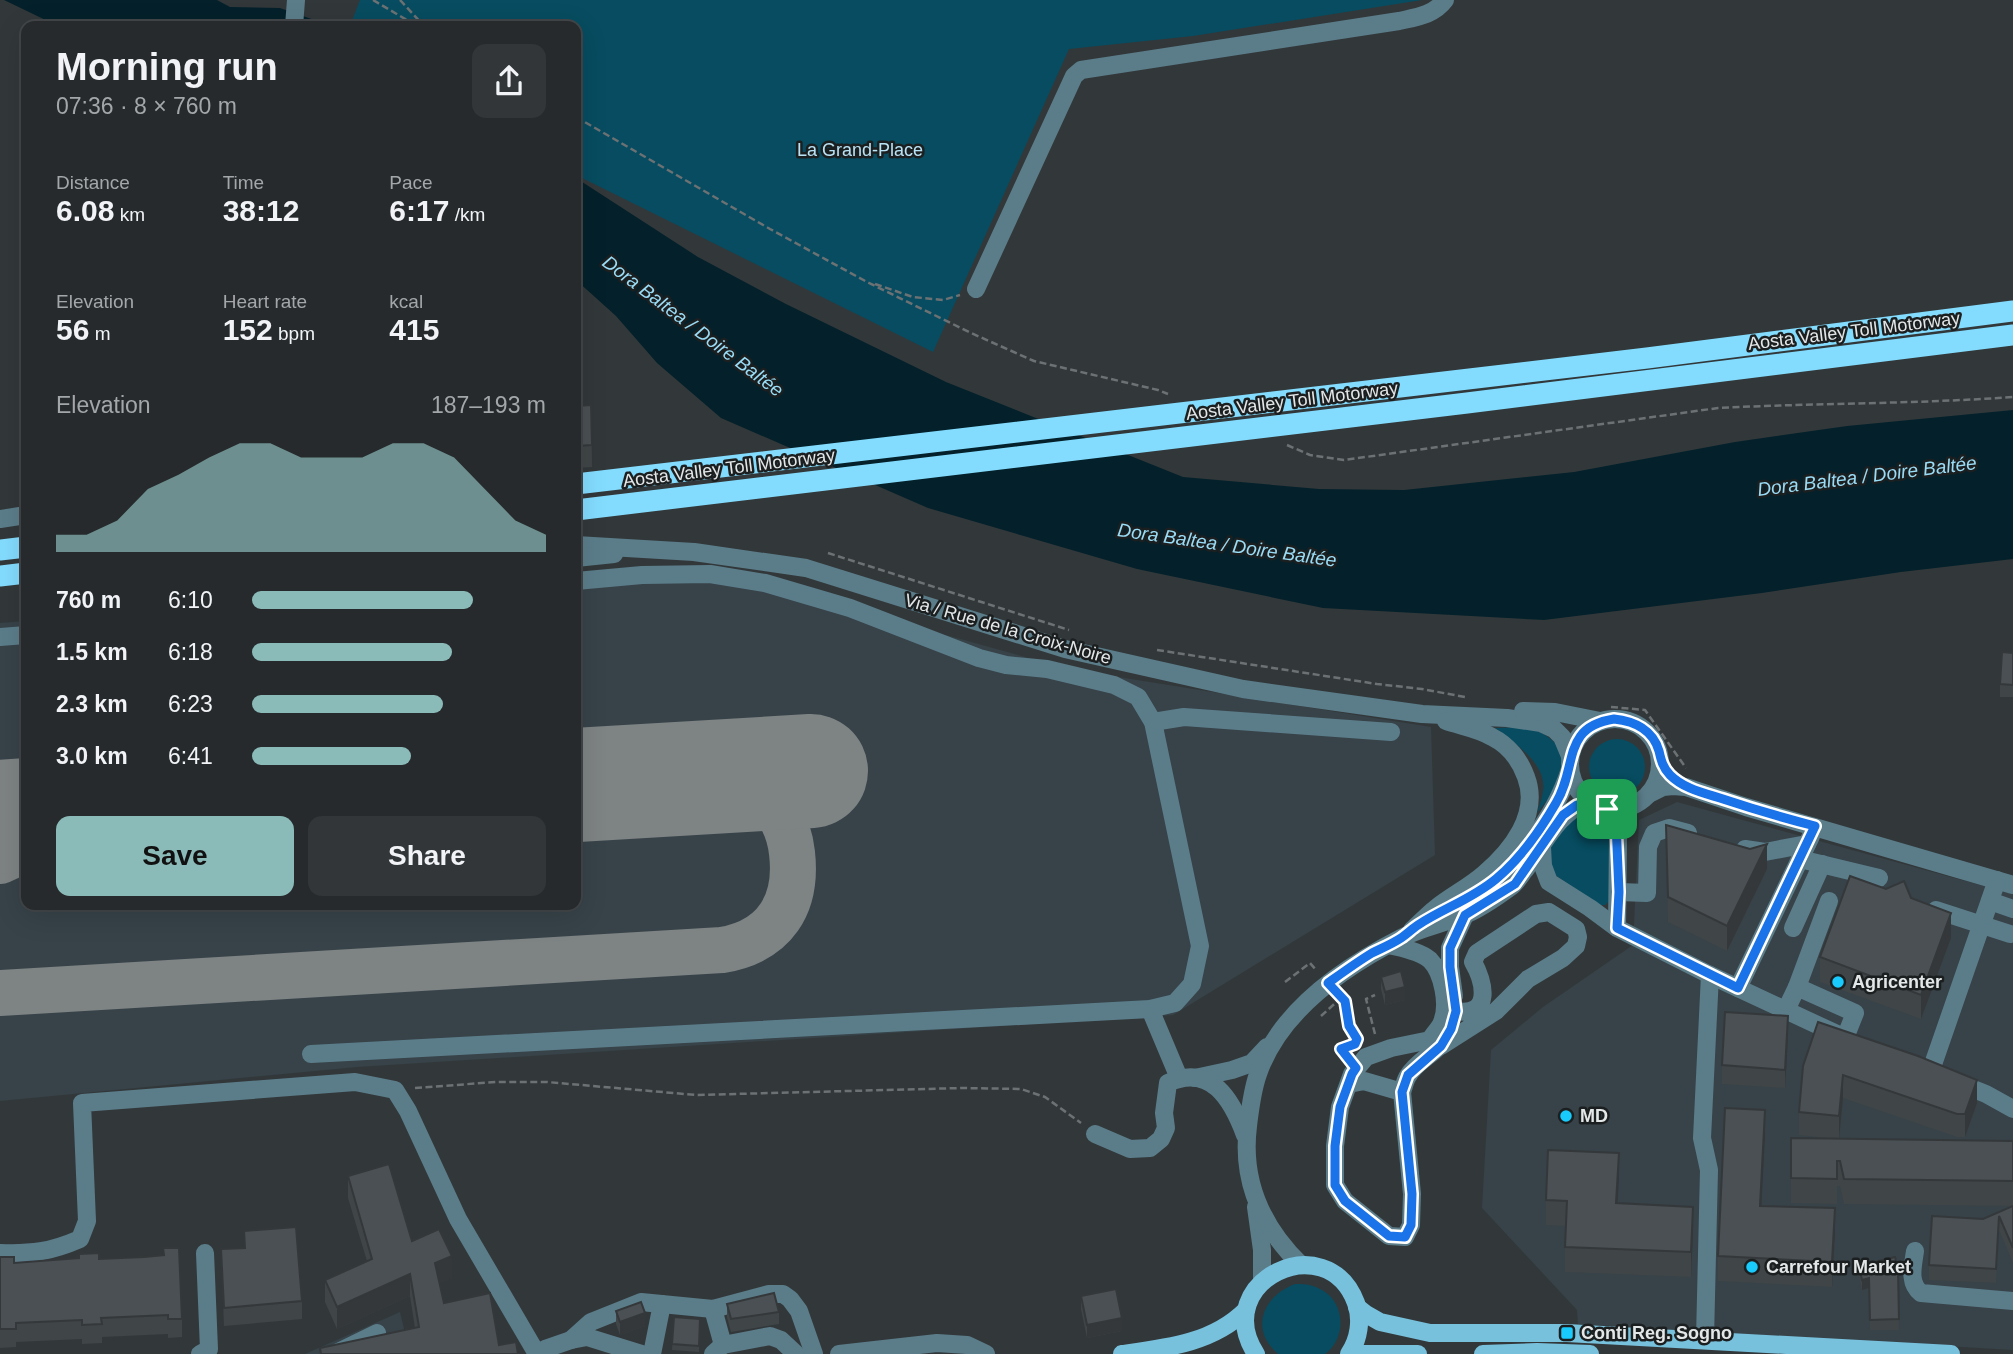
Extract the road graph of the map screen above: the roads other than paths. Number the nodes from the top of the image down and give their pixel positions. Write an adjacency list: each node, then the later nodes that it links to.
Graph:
1 (296, 0): 3 (street)
2 (1445, 0): 4 (street)
3 (294, 21)
4 (976, 289)
5 (2013, 311): 7 (highway, Aosta Valley Toll Motorway)
6 (2013, 335): 8 (highway, Aosta Valley Toll Motorway)
7 (581, 483)
8 (581, 509)
9 (21, 516): 10 (street)
10 (0, 519)
11 (581, 545): 13 (street, Via / Rue de la Croix-Noire)
12 (21, 548): 14 (highway)
13 (651, 549): 15 (street, Via / Rue de la Croix-Noire); 21 (street, Via / Rue de la Croix-Noire)
14 (0, 550)
15 (581, 557)
16 (21, 574): 17 (highway)
17 (0, 576)
18 (581, 581): 24 (street)
19 (21, 635): 20 (street)
20 (0, 637)
21 (1366, 706): 22 (street, Via / Rue de la Croix-Noire); 23 (street, Via / Rue de la Croix-Noire)
22 (1422, 713): 27 (street, Via / Rue de la Croix-Noire); 48 (street)
23 (1603, 714): 26 (street); 27 (street)
24 (1153, 722): 25 (street); 57 (street)
25 (1391, 732)
26 (1661, 761): 28 (street); 29 (street)
27 (1570, 763): 30 (street); 48 (street)
28 (1686, 787): 29 (street); 32 (street)
29 (1651, 793): 31 (street)
30 (1589, 802): 31 (street); 35 (street)
31 (1607, 809): 42 (street)
32 (1815, 826): 36 (street); 40 (street)
33 (1704, 837): 42 (street)
34 (1727, 844): 36 (street)
35 (1542, 847): 39 (street); 41 (street)
36 (1804, 851): 37 (street); 56 (street)
37 (1822, 864): 38 (street); 51 (street)
38 (1879, 878)
39 (1549, 882): 41 (street); 50 (street)
40 (2005, 883): 44 (street)
41 (1515, 884): 47 (street)
42 (1619, 892): 50 (street)
43 (1829, 901): 55 (street)
44 (1990, 901): 45 (street); 49 (street)
45 (2013, 909)
46 (1936, 910): 49 (street)
47 (1465, 915): 53 (street); 59 (street)
48 (1418, 925): 53 (street)
49 (1981, 926): 52 (street); 66 (street)
50 (1617, 928): 54 (street)
51 (1793, 928)
52 (2010, 934)
53 (1396, 941): 60 (street); 63 (street)
54 (1710, 975): 56 (street); 81 (street)
55 (1797, 987): 58 (street); 58 (street)
56 (1738, 988): 58 (street)
57 (1150, 1009): 62 (street); 64 (street)
58 (1786, 1010)
59 (1456, 1011): 61 (street); 61 (street)
60 (1274, 1040): 64 (street); 68 (street)
61 (1441, 1046): 65 (street)
62 (311, 1054)
63 (1352, 1076): 65 (street); 65 (street)
64 (1187, 1078): 67 (street); 68 (street)
65 (1402, 1092)
66 (2013, 1109)
67 (1095, 1134)
68 (1247, 1140): 69 (street)
69 (1255, 1197): 73 (street); 74 (street)
70 (1915, 1251): 75 (street)
71 (0, 1252): 84 (street)
72 (205, 1253): 85 (street)
73 (1301, 1265): 74 (main road); 77 (main road)
74 (1262, 1282): 79 (main road)
75 (2013, 1301)
76 (662, 1304): 78 (street); 82 (street); 88 (street)
77 (1357, 1307): 81 (main road); 95 (main road)
78 (713, 1309): 83 (street); 90 (street)
79 (1247, 1310): 93 (main road); 94 (main road)
80 (377, 1333): 86 (street)
81 (1704, 1339): 100 (main road)
82 (570, 1340): 84 (street); 87 (street)
83 (718, 1350): 89 (street)
84 (543, 1352)
85 (200, 1354)
86 (334, 1354)
87 (642, 1354)
88 (652, 1354)
89 (796, 1354)
90 (814, 1354)
91 (839, 1354): 92 (street)
92 (986, 1354)
93 (1122, 1354)
94 (1256, 1354)
95 (1349, 1354)
96 (1360, 1354): 97 (main road)
97 (1418, 1354)
98 (1483, 1354): 99 (main road)
99 (1590, 1354)
100 (1951, 1354)

